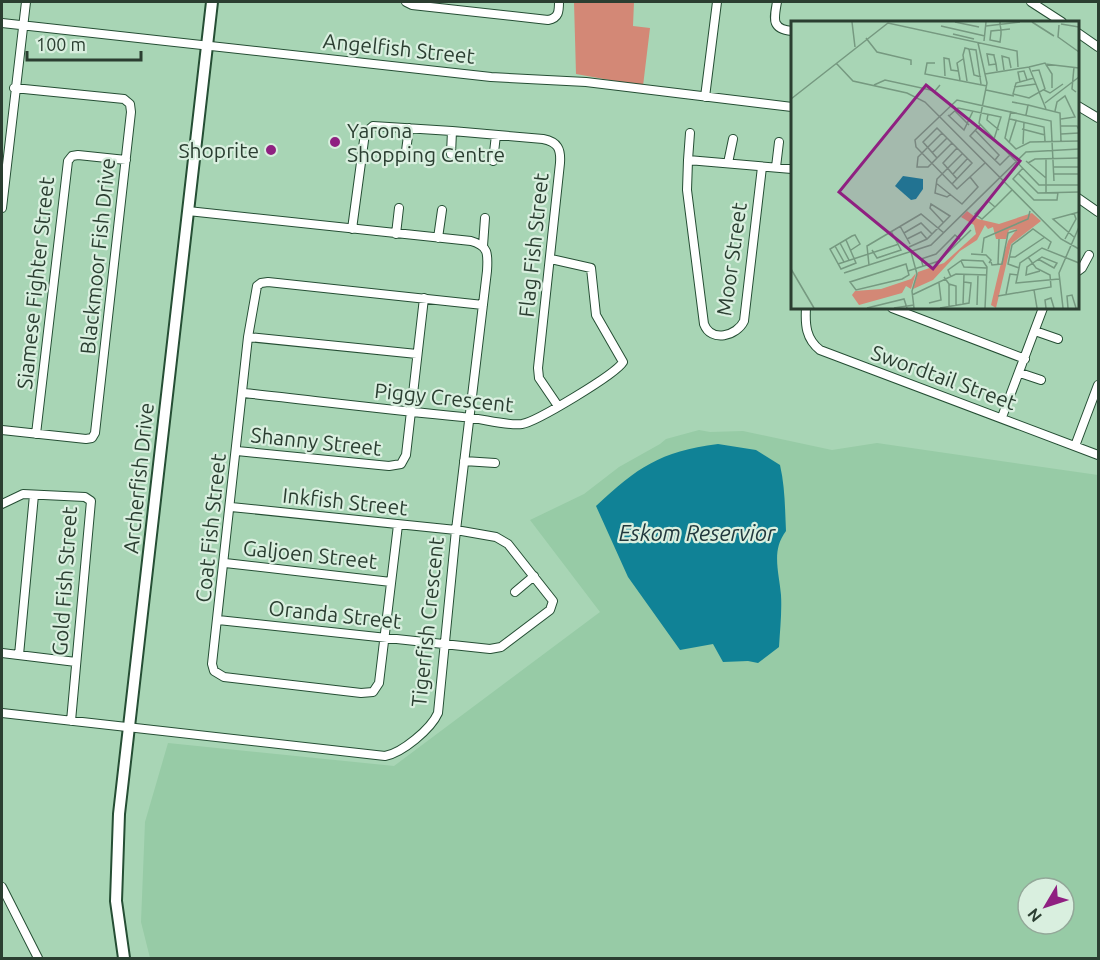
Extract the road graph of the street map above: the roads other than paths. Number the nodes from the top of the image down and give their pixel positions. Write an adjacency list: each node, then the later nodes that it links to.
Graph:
1 (26, 2): 10 (street)
2 (212, 2): 13 (street, Archerfish Drive)
3 (406, 2): 4 (street)
4 (559, 2)
5 (717, 2): 16 (street)
6 (777, 2): 11 (street)
7 (1031, 2): 8 (street)
8 (1060, 21)
9 (2, 22): 10 (street, Angelfish Street)
10 (23, 25): 13 (street, Angelfish Street); 15 (street)
11 (791, 31)
12 (1079, 34): 14 (street)
13 (208, 45): 16 (street, Angelfish Street); 39 (street, Archerfish Drive)
14 (1098, 48)
15 (14, 88): 28 (street, Blackmoor Fish Drive); 36 (street)
16 (705, 97): 17 (street, Angelfish Street)
17 (791, 107)
18 (1079, 107): 19 (street)
19 (1098, 118)
20 (409, 128): 21 (street, Flag Fish Street); 26 (street); 42 (street, Flag Fish Street)
21 (452, 130): 23 (street, Flag Fish Street); 27 (street)
22 (690, 133): 29 (street, Moor Street)
23 (496, 135): 30 (street); 47 (street, Flag Fish Street)
24 (733, 139): 31 (street)
25 (779, 142): 33 (street)
26 (406, 151)
27 (451, 154)
28 (126, 160): 68 (street, Siamese Fighter Street); 68 (street, Blackmoor Fish Drive)
29 (688, 160): 31 (street); 32 (street, Moor Street)
30 (493, 161)
31 (728, 163): 32 (street)
32 (762, 167): 33 (street)
33 (776, 167): 34 (street)
34 (791, 169)
35 (1079, 199): 40 (street)
36 (2, 208)
37 (399, 208): 43 (street)
38 (442, 210): 44 (street)
39 (188, 211): 42 (street); 91 (street, Archerfish Drive)
40 (1098, 212)
41 (485, 218): 45 (street, Tigerfish Crescent)
42 (352, 229): 43 (street)
43 (396, 234): 44 (street)
44 (438, 238): 45 (street)
45 (483, 246): 50 (street, Tigerfish Crescent)
46 (1089, 255): 48 (street)
47 (551, 259): 63 (street, Flag Fish Street); 63 (street, Piggy Crescent)
48 (1079, 270)
49 (424, 298): 50 (street, Coat Fish Street); 55 (street, Coat Fish Street); 57 (street, Shanny Street)
50 (483, 305): 65 (street, Tigerfish Crescent)
51 (806, 309): 66 (street, Swordtail Street)
52 (895, 309): 58 (street)
53 (1043, 309): 54 (street)
54 (1035, 331): 56 (street); 58 (street)
55 (248, 337): 57 (street); 62 (street, Coat Fish Street)
56 (1058, 339)
57 (417, 354): 64 (street, Shanny Street)
58 (1025, 359): 59 (street)
59 (1020, 373): 60 (street); 66 (street)
60 (1041, 380)
61 (1098, 385): 69 (street)
62 (244, 393): 64 (street, Piggy Crescent); 70 (street, Coat Fish Street)
63 (558, 406): 65 (street, Piggy Crescent)
64 (410, 412): 65 (street, Piggy Crescent); 70 (street, Shanny Street)
65 (470, 417): 72 (street, Tigerfish Crescent)
66 (1002, 417): 69 (street, Swordtail Street)
67 (2, 430): 68 (street, Blackmoor Fish Drive)
68 (36, 434)
69 (1075, 446): 71 (street, Swordtail Street)
70 (237, 451): 76 (street, Coat Fish Street)
71 (1098, 455)
72 (464, 461): 73 (street); 78 (street, Tigerfish Crescent)
73 (495, 464)
74 (34, 495): 75 (street, Gold Fish Street); 87 (street); 88 (street, Gold Fish Street)
75 (2, 504)
76 (231, 507): 77 (street, Inkfish Street); 79 (street, Coat Fish Street)
77 (398, 525): 78 (street, Inkfish Street); 81 (street, Coat Fish Street)
78 (456, 530): 80 (street, Oranda Street); 85 (street, Tigerfish Crescent)
79 (225, 563): 81 (street, Galjoen Street); 83 (street, Coat Fish Street)
80 (534, 576): 82 (street); 85 (street, Oranda Street)
81 (391, 582): 84 (street, Coat Fish Street)
82 (515, 592)
83 (218, 620): 84 (street, Oranda Street); 84 (street, Coat Fish Street)
84 (384, 638): 85 (street, Oranda Street)
85 (445, 644): 91 (street, Tigerfish Crescent)
86 (2, 653): 87 (street)
87 (19, 655): 88 (street)
88 (76, 663): 90 (street, Gold Fish Street)
89 (2, 713): 90 (street, Tigerfish Crescent)
90 (71, 721): 91 (street, Tigerfish Crescent)
91 (128, 728): 94 (street, Archerfish Drive)
92 (2, 887): 93 (street)
93 (38, 958)
94 (124, 958)

